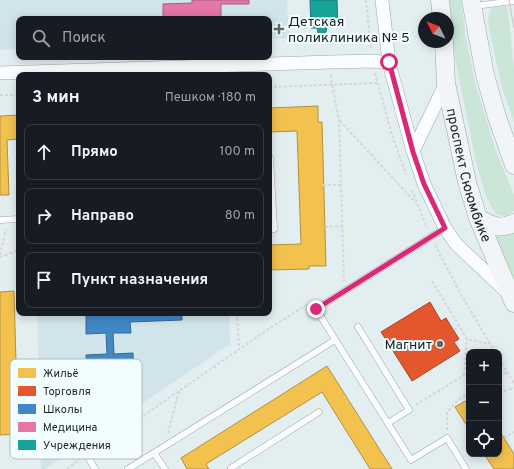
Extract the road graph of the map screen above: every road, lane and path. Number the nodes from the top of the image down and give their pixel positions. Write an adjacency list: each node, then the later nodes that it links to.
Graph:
1 (382, 0): 7 (street)
2 (440, 0): 5 (main road)
3 (514, 1): 4 (lane)
4 (471, 3): 19 (main road)
5 (441, 12)
6 (444, 48): 12 (main road, проспект Сююмбике)
7 (389, 62): 8 (street); 18 (street)
8 (47, 72)
9 (0, 73): 10 (street)
10 (16, 73)
11 (378, 83): 13 (path)
12 (446, 83): 18 (street); 24 (main road, проспект Сююмбике)
13 (332, 84): 14 (path); 17 (path)
14 (272, 87)
15 (0, 95): 16 (path)
16 (16, 95)
17 (339, 120): 20 (path); 23 (path)
18 (413, 152): 31 (street)
19 (514, 165)
20 (342, 185): 21 (path); 29 (path)
21 (323, 186)
22 (272, 194): 32 (lane)
23 (416, 203)
24 (478, 218): 28 (main road); 37 (main road, проспект Сююмбике)
25 (8, 219): 26 (lane); 27 (lane); 34 (path)
26 (16, 219)
27 (0, 220)
28 (514, 223)
29 (343, 226): 30 (path); 36 (path)
30 (325, 227)
31 (445, 228): 37 (street); 44 (lane)
32 (272, 229)
33 (16, 251): 34 (path)
34 (0, 256)
35 (432, 281): 40 (path)
36 (344, 282)
37 (512, 299)
38 (311, 302): 46 (path)
39 (237, 316): 46 (path)
40 (459, 326): 42 (path); 43 (path)
41 (358, 327): 56 (lane)
42 (454, 330)
43 (467, 339): 45 (path); 50 (path)
44 (335, 340): 59 (lane); 63 (lane)
45 (490, 344)
46 (239, 350): 53 (path)
47 (502, 364): 48 (path)
48 (507, 372): 49 (path); 51 (path)
49 (502, 374)
50 (464, 375): 56 (path)
51 (514, 383)
52 (514, 388): 54 (path)
53 (179, 391): 58 (path); 63 (path)
54 (502, 391)
55 (466, 396): 61 (path)
56 (409, 410): 59 (lane)
57 (319, 412): 71 (lane)
58 (142, 417)
59 (388, 423): 61 (lane)
60 (514, 432): 62 (path)
61 (447, 438): 72 (lane)
62 (504, 438)
63 (165, 446): 64 (lane)
64 (154, 453): 69 (lane); 70 (lane)
65 (81, 459): 67 (path)
66 (89, 459): 68 (lane)
67 (66, 469)
68 (95, 469)
69 (128, 469)
70 (165, 469)
71 (232, 469)
72 (466, 469)

